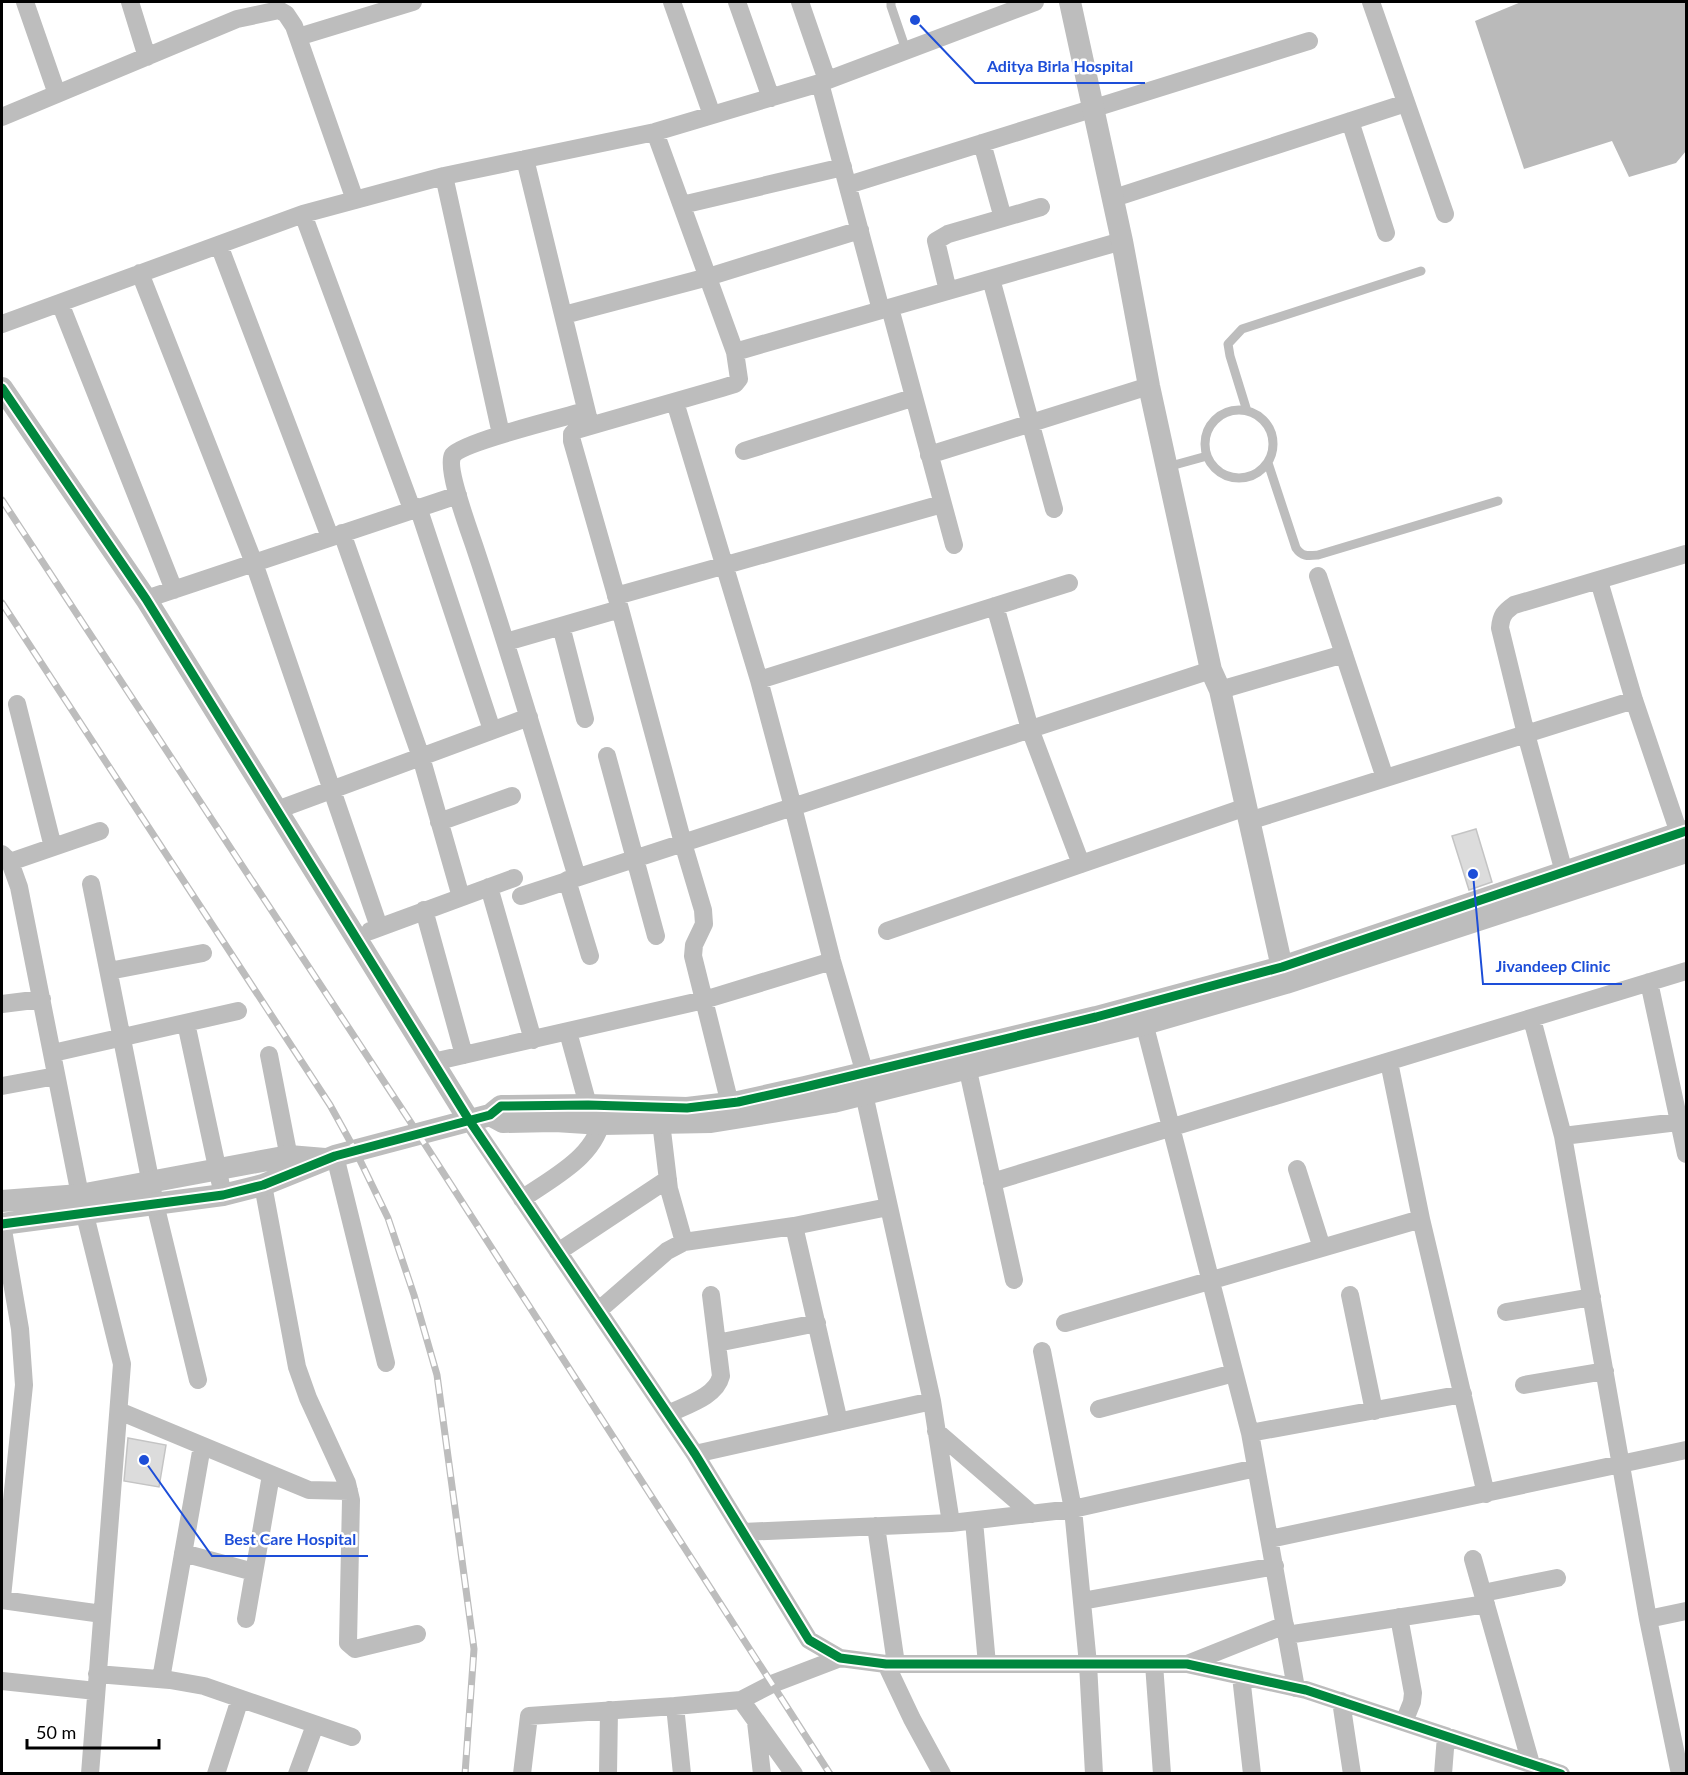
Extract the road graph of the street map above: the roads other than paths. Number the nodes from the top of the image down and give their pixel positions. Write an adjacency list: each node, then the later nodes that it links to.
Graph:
1 (25, 2): 17 (street)
2 (130, 2): 15 (street)
3 (413, 2): 12 (street)
4 (672, 2): 21 (street)
5 (737, 2): 18 (street)
6 (800, 2): 16 (street)
7 (891, 2): 14 (lane)
8 (1035, 2): 14 (street)
9 (1071, 2): 20 (street)
10 (1371, 2): 19 (street)
11 (234, 10): 12 (street); 15 (street)
12 (298, 37): 31 (street)
13 (1309, 41): 20 (street)
14 (906, 50): 16 (street)
15 (147, 57): 17 (street)
16 (824, 81): 18 (street); 27 (street)
17 (57, 94): 22 (street)
18 (771, 98): 21 (street)
19 (1406, 103): 23 (street); 35 (street)
20 (1094, 107): 25 (street); 30 (street)
21 (712, 115): 24 (street)
22 (2, 117)
23 (1350, 121): 30 (street); 38 (street)
24 (656, 132): 26 (street); 32 (street)
25 (982, 143): 29 (street); 36 (street)
26 (525, 159): 28 (street); 48 (street)
27 (843, 167): 29 (street); 32 (street)
28 (444, 176): 31 (street); 58 (street)
29 (848, 185): 37 (street)
30 (1114, 198): 39 (street)
31 (355, 200): 34 (street)
32 (682, 205): 43 (street)
33 (1041, 207): 36 (street)
34 (303, 214): 40 (street); 67 (street)
35 (1445, 214)
36 (1003, 218): 45 (street)
37 (860, 230): 43 (street); 47 (street)
38 (1386, 233)
39 (1122, 241): 44 (street); 51 (street)
40 (219, 245): 42 (street); 69 (street)
41 (1421, 271): 55 (lane)
42 (140, 273): 46 (street); 72 (street)
43 (708, 277): 48 (street); 50 (street)
44 (991, 279): 45 (street); 57 (street)
45 (948, 291): 47 (street)
46 (60, 303): 49 (street); 77 (street)
47 (885, 309): 50 (street); 53 (street)
48 (564, 315): 56 (street)
49 (2, 324)
50 (735, 352): 54 (street)
51 (1149, 386): 57 (street); 63 (street)
52 (2, 388): 78 (street)
53 (912, 398): 59 (street); 60 (street)
54 (675, 402): 56 (street); 73 (street)
55 (1246, 411): 61 (lane); 62 (lane)
56 (588, 418): 58 (street); 79 (street)
57 (1032, 423): 60 (street); 68 (street)
58 (501, 434): 64 (street)
59 (744, 451)
60 (929, 455): 66 (street)
61 (1207, 456): 62 (lane); 63 (lane)
62 (1268, 463): 65 (lane)
63 (1167, 467): 84 (street)
64 (458, 495): 67 (street); 82 (street)
65 (1498, 501)
66 (942, 504): 70 (street); 73 (street)
67 (415, 508): 69 (street); 92 (street)
68 (1054, 509)
69 (336, 535): 72 (street); 95 (street)
70 (954, 544)
71 (1686, 554): 75 (street)
72 (254, 563): 77 (street); 97 (street)
73 (726, 566): 79 (street); 85 (street)
74 (1318, 576): 83 (street)
75 (1599, 581): 87 (street); 93 (street)
76 (1069, 583): 80 (street)
77 (174, 590): 78 (street)
78 (146, 599): 100 (street)
79 (618, 603): 81 (street); 105 (street)
80 (996, 606): 85 (street); 91 (street)
81 (561, 626): 82 (street); 90 (street)
82 (506, 642): 89 (street)
83 (1344, 654): 86 (street); 96 (street)
84 (1211, 670): 86 (street); 91 (street)
85 (759, 680): 99 (street)
86 (1221, 690): 101 (street)
87 (1634, 700): 93 (street); 104 (street)
88 (17, 705): 106 (street)
89 (529, 717): 92 (street); 112 (street)
90 (585, 718)
91 (1030, 729): 99 (street); 109 (street)
92 (492, 730): 95 (street)
93 (1526, 734): 96 (street); 110 (street)
94 (607, 756): 108 (street)
95 (421, 757): 97 (street); 102 (street)
96 (1385, 778): 101 (street)
97 (332, 789): 100 (street); 119 (street)
98 (512, 796): 102 (street)
99 (793, 807): 105 (street); 125 (street)
100 (277, 810): 121 (street)
101 (1248, 814): 109 (street); 128 (street)
102 (439, 822): 116 (street)
103 (100, 831): 106 (street)
104 (1684, 839): 110 (street); 118 (street)
105 (683, 843): 108 (street); 131 (street)
106 (54, 847): 107 (street)
107 (6, 858): 130 (street)
108 (634, 859): 112 (street); 122 (street)
109 (1081, 864): 120 (street)
110 (1564, 872): 118 (street)
111 (514, 878): 114 (street)
112 (572, 879): 115 (street); 124 (street)
113 (91, 884): 126 (street)
114 (489, 887): 116 (street); 139 (street)
115 (521, 896)
116 (461, 897): 117 (street)
117 (424, 910): 119 (street); 142 (street)
118 (1454, 918): 128 (street)
119 (379, 927): 121 (street)
120 (887, 931)
121 (354, 936): 144 (street)
122 (656, 936)
123 (203, 952): 126 (street)
124 (590, 956)
125 (832, 961): 131 (street); 148 (street)
126 (109, 971): 138 (street)
127 (1686, 971): 129 (street)
128 (1284, 975): 134 (street)
129 (1649, 982): 135 (street); 152 (street)
130 (42, 999): 132 (street); 140 (street)
131 (704, 1000): 137 (street); 149 (street)
132 (2, 1004)
133 (238, 1011): 136 (street)
134 (1142, 1015): 143 (street); 154 (street)
135 (1532, 1019): 145 (street); 155 (street)
136 (186, 1023): 138 (street); 160 (street)
137 (568, 1032): 139 (street); 150 (street)
138 (123, 1037): 140 (street); 164 (street)
139 (534, 1040): 142 (street)
140 (53, 1053): 146 (street)
141 (269, 1055): 158 (street)
142 (464, 1055): 144 (street)
143 (965, 1059): 148 (street); 162 (street)
144 (433, 1062): 151 (street)
145 (1389, 1062): 154 (street); 170 (street)
146 (56, 1077): 147 (street); 168 (street)
147 (2, 1086)
148 (867, 1086): 149 (street); 169 (street)
149 (732, 1110): 150 (street); 153 (street)
150 (598, 1111): 151 (street); 153 (street); 166 (street)
151 (480, 1117): 157 (street); 166 (street)
152 (1683, 1121): 155 (street); 156 (street)
153 (662, 1122): 161 (street)
154 (1172, 1129): 162 (street); 177 (street)
155 (1563, 1136): 180 (street)
156 (1686, 1154)
157 (332, 1158): 158 (street); 187 (street)
158 (291, 1166): 160 (street); 163 (street)
159 (1297, 1169): 174 (street)
160 (218, 1171): 164 (street); 165 (street)
161 (668, 1179): 173 (street); 175 (street)
162 (992, 1182): 176 (street)
163 (263, 1185): 165 (street); 207 (street)
164 (153, 1194): 165 (street); 168 (street); 190 (street)
165 (223, 1195)
166 (522, 1199): 175 (street)
167 (2, 1201): 168 (street)
168 (82, 1205): 171 (street); 195 (street)
169 (888, 1207): 172 (street); 193 (street)
170 (1421, 1219): 174 (street); 192 (street)
171 (2, 1224): 221 (street)
172 (794, 1226): 173 (street); 183 (street)
173 (684, 1242): 181 (street)
174 (1322, 1248): 177 (street)
175 (558, 1252): 181 (street)
176 (1014, 1280)
177 (1210, 1281): 184 (street); 189 (street)
178 (711, 1295): 185 (street)
179 (1350, 1295): 196 (street)
180 (1592, 1297): 182 (street); 188 (street)
181 (598, 1311): 197 (street)
182 (1506, 1312)
183 (817, 1323): 185 (street); 198 (street)
184 (1065, 1323)
185 (717, 1342): 197 (street)
186 (1042, 1352): 209 (street)
187 (386, 1363)
188 (1605, 1371): 191 (street); 204 (street)
189 (1234, 1373): 194 (street); 200 (street)
190 (198, 1380)
191 (1524, 1385)
192 (1463, 1394): 196 (street); 208 (street)
193 (932, 1401): 198 (street); 199 (street)
194 (1099, 1409)
195 (119, 1411): 201 (street); 225 (street)
196 (1374, 1411): 200 (street)
197 (668, 1414): 203 (street)
198 (839, 1422): 203 (street)
199 (936, 1431): 210 (street); 212 (street)
200 (1250, 1433): 205 (street)
201 (202, 1446): 206 (street); 216 (street)
202 (1686, 1450): 204 (street)
203 (695, 1454): 214 (street)
204 (1621, 1465): 208 (street); 227 (street)
205 (1256, 1468): 209 (street); 215 (street)
206 (271, 1475): 207 (street); 219 (street)
207 (349, 1491): 230 (street)
208 (1486, 1494): 215 (street)
209 (1073, 1509): 210 (street); 223 (street)
210 (1032, 1514): 211 (street)
211 (974, 1521): 212 (street); 233 (street)
212 (951, 1523): 213 (street)
213 (876, 1526): 214 (street); 232 (street)
214 (743, 1532): 231 (street)
215 (1270, 1539): 218 (street)
216 (183, 1553): 219 (street); 238 (street)
217 (1473, 1559): 222 (street)
218 (1275, 1566): 223 (street); 229 (street)
219 (254, 1572): 228 (street)
220 (1557, 1578): 222 (street)
221 (2, 1598): 225 (street)
222 (1484, 1599): 226 (street); 252 (street)
223 (1082, 1601): 234 (street)
224 (1686, 1611): 227 (street)
225 (102, 1614): 240 (street)
226 (1399, 1617): 229 (street); 248 (street)
227 (1648, 1619): 267 (street)
228 (246, 1620)
229 (1286, 1630): 236 (street); 241 (street)
230 (417, 1634)
231 (840, 1658): 232 (street); 243 (street)
232 (891, 1664): 233 (street); 261 (street)
233 (987, 1664): 234 (street)
234 (1088, 1664): 235 (street); 262 (street)
235 (1154, 1664): 236 (street); 263 (street)
236 (1187, 1664): 237 (street)
237 (1240, 1676): 241 (street); 264 (street)
238 (161, 1679): 240 (street); 242 (street)
239 (2, 1681): 240 (street)
240 (97, 1682): 253 (street)
241 (1296, 1688): 244 (street)
242 (240, 1699): 249 (street); 254 (street)
243 (741, 1700): 245 (street); 247 (street)
244 (1341, 1701): 248 (street); 265 (street)
245 (675, 1706): 246 (street); 258 (street)
246 (609, 1710): 256 (street); 257 (street)
247 (755, 1719): 259 (street); 260 (street)
248 (1404, 1722): 250 (street)
249 (315, 1725): 251 (street); 255 (street)
250 (1446, 1736): 252 (street); 266 (street)
251 (352, 1737)
252 (1545, 1770)
253 (90, 1773)
254 (216, 1773)
255 (297, 1773)
256 (522, 1773)
257 (608, 1773)
258 (682, 1773)
259 (762, 1773)
260 (794, 1773)
261 (942, 1773)
262 (1094, 1773)
263 (1162, 1773)
264 (1252, 1773)
265 (1352, 1773)
266 (1443, 1773)
267 (1680, 1773)

